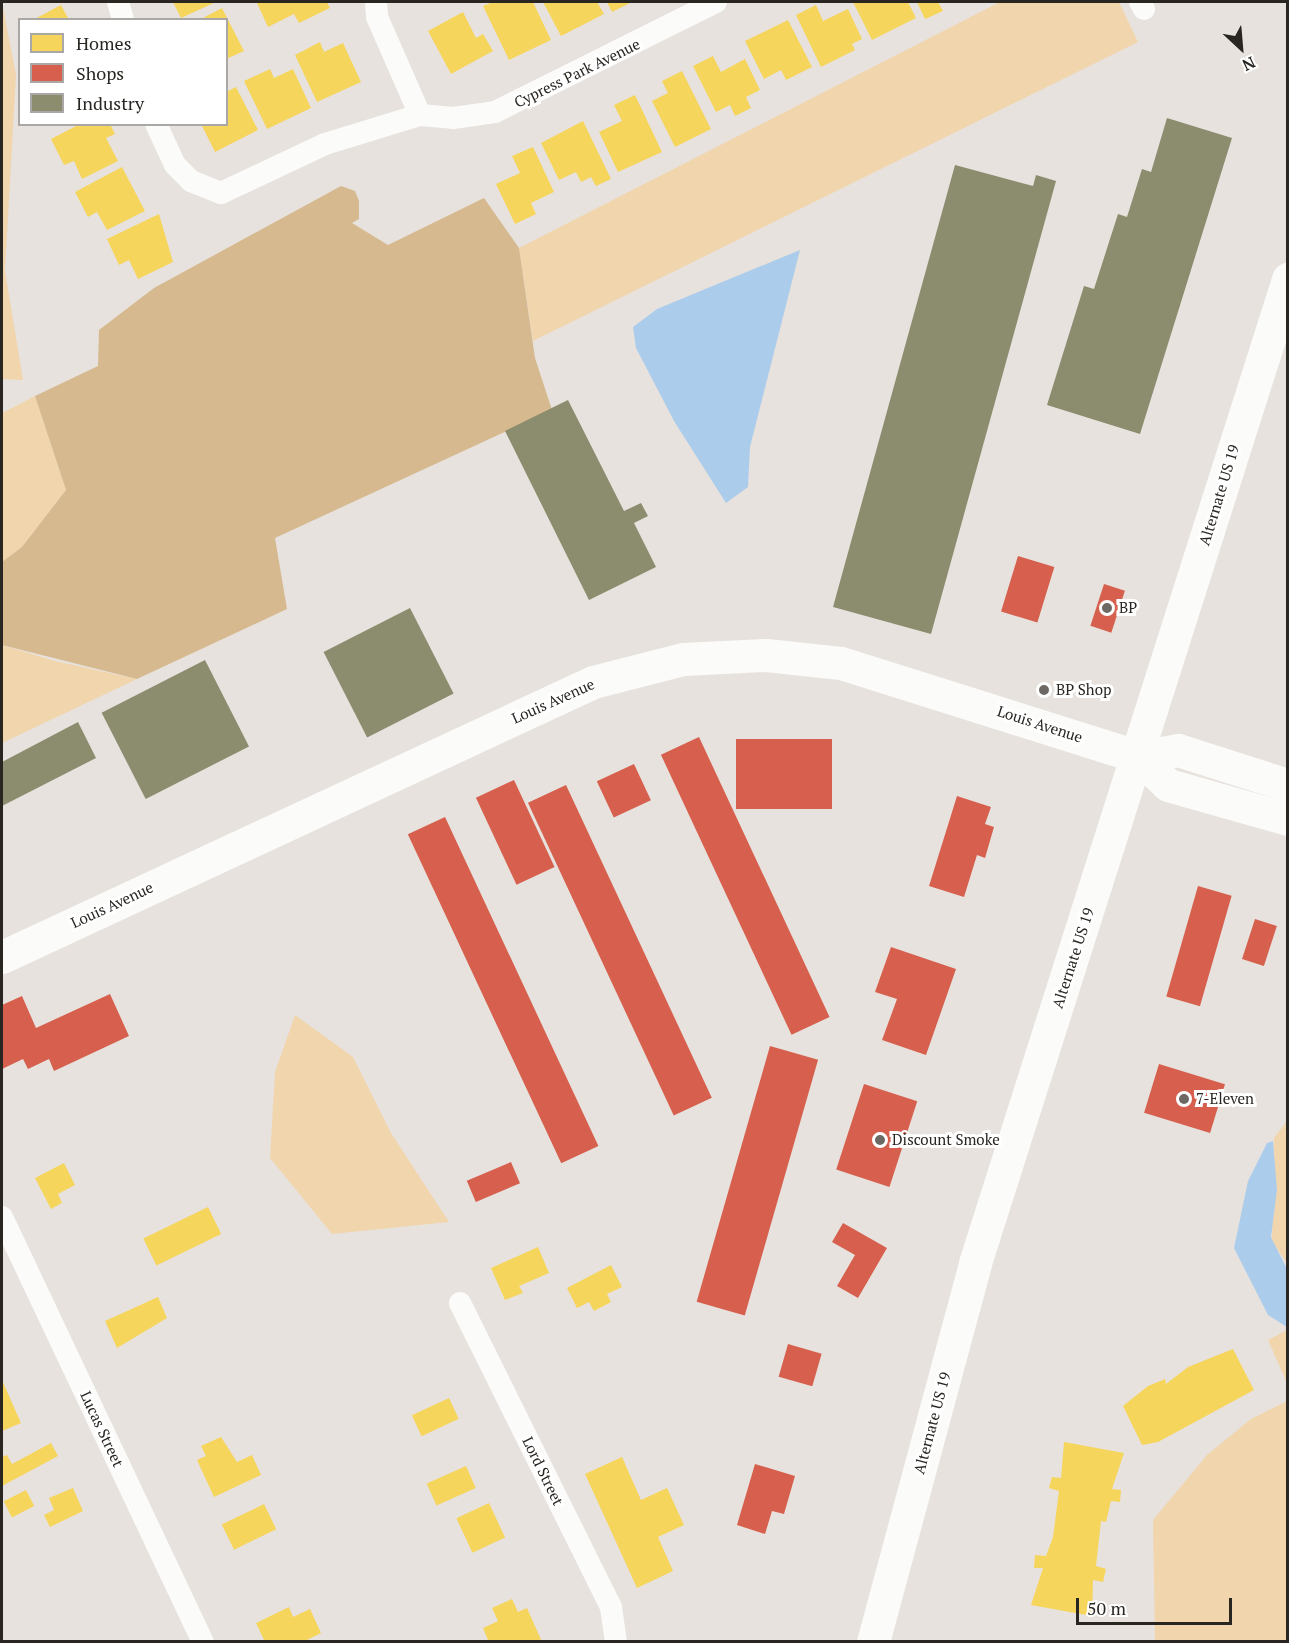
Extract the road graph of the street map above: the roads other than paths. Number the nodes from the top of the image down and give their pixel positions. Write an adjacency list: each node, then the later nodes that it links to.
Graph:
1 (118, 2): 4 (street)
2 (376, 2): 5 (street)
3 (710, 3): 5 (street, Cypress Park Avenue)
4 (122, 18)
5 (420, 115): 6 (street, Cypress Park Avenue)
6 (157, 126)
7 (1287, 279): 8 (street, Alternate US 19)
8 (1139, 757): 9 (street); 10 (street); 11 (street, Louis Avenue); 16 (street, Alternate US 19)
9 (1287, 785)
10 (1287, 819)
11 (2, 957)
12 (2, 1216): 14 (street, Lucas Street)
13 (460, 1303): 15 (street, Lord Street)
14 (203, 1641)
15 (616, 1641)
16 (873, 1641)

